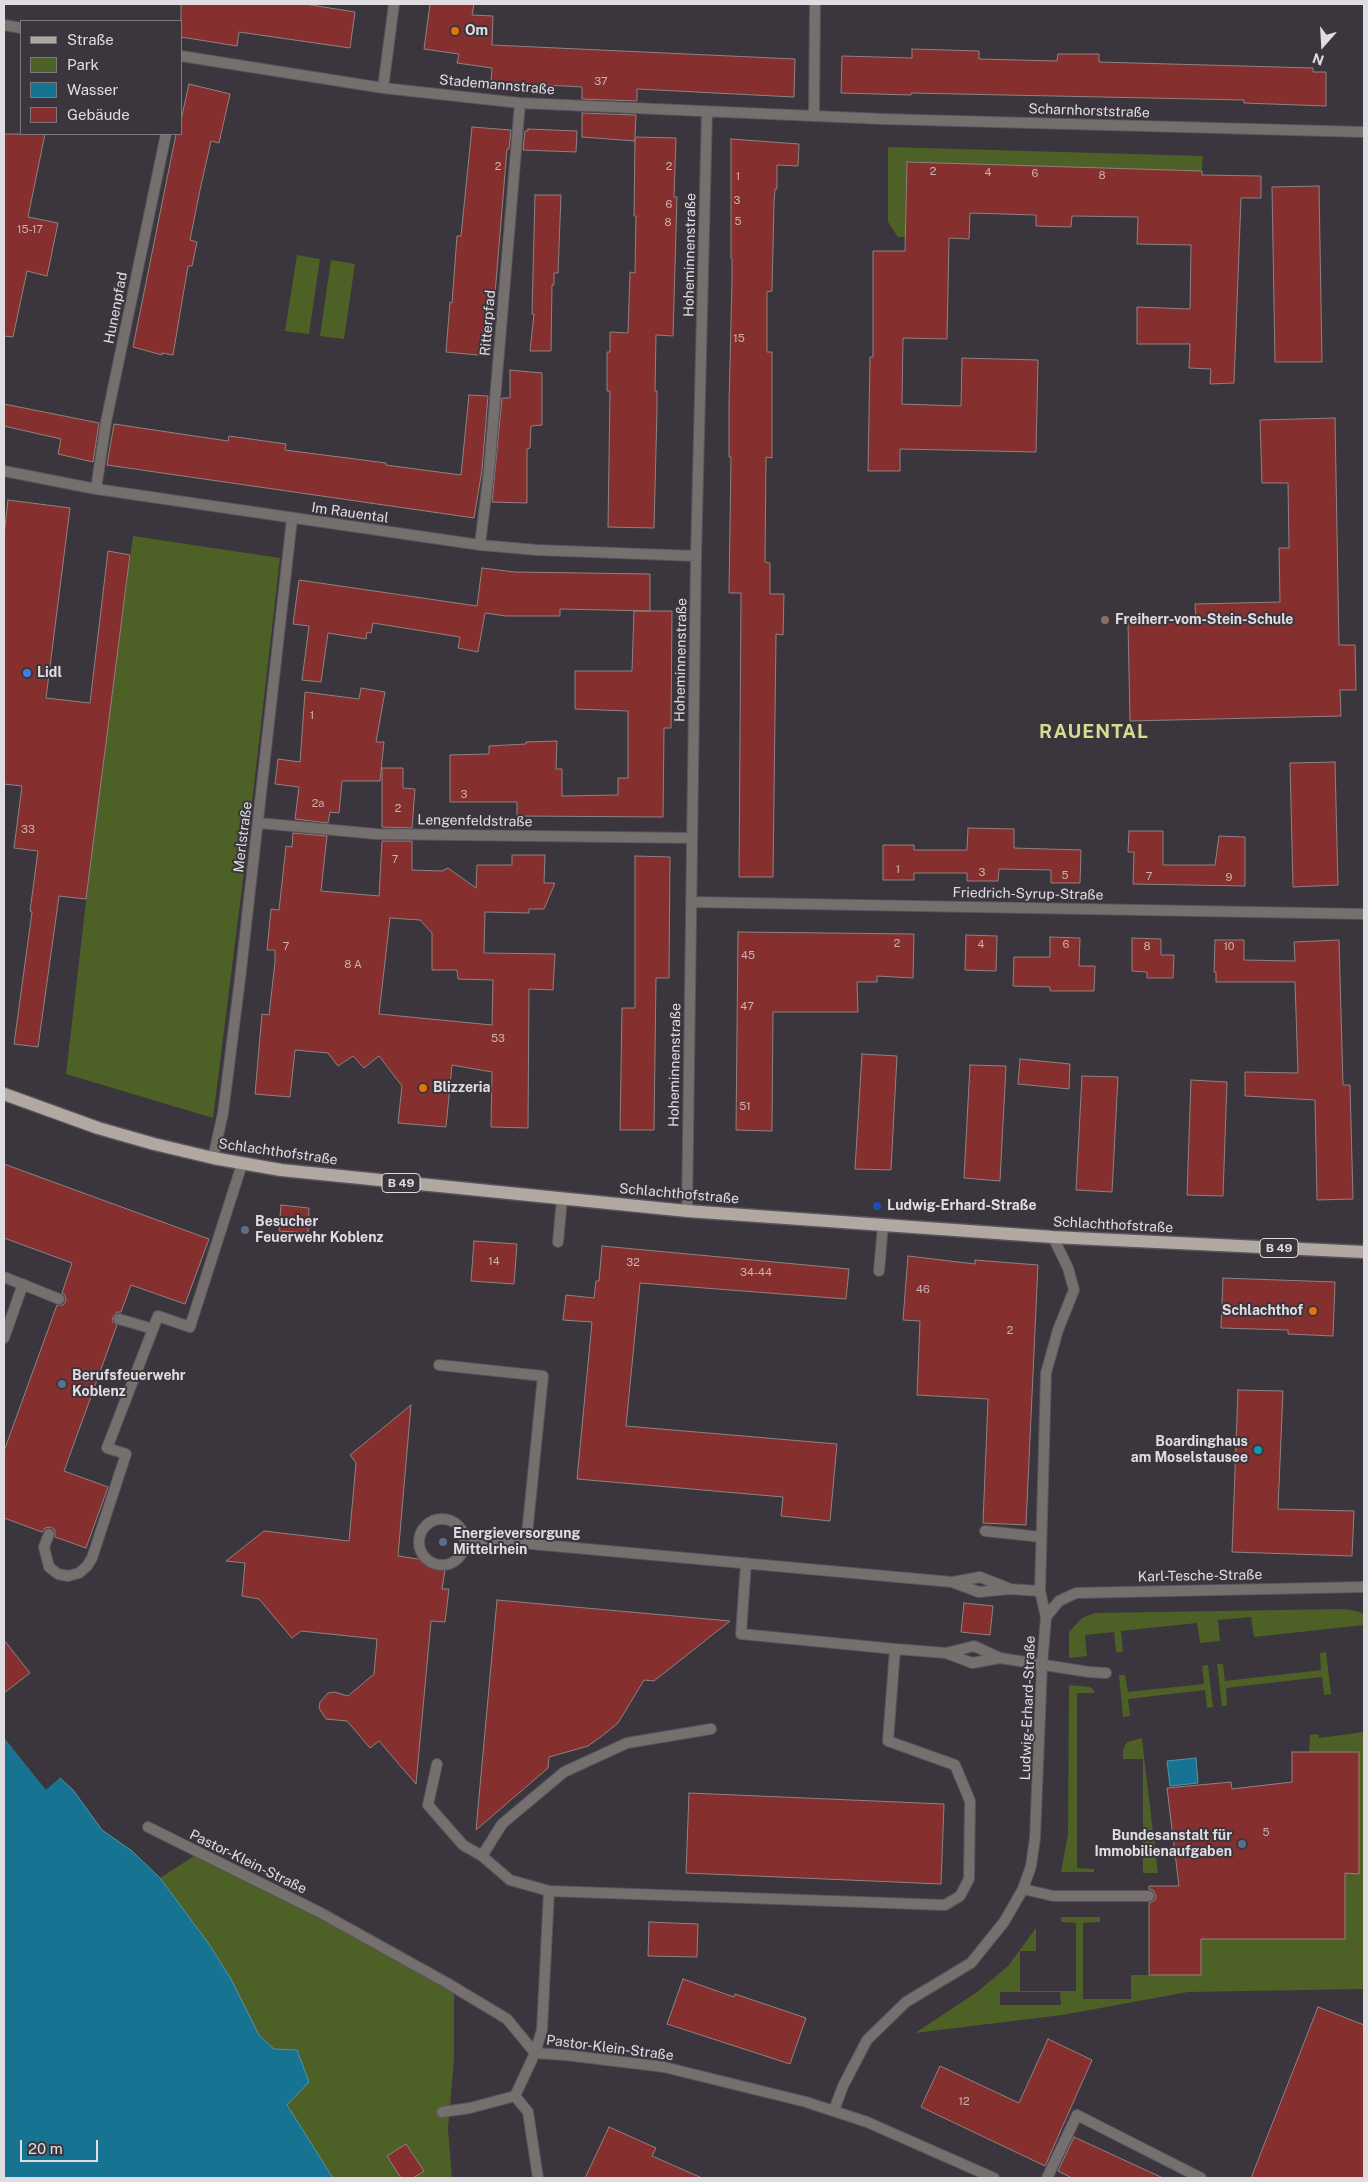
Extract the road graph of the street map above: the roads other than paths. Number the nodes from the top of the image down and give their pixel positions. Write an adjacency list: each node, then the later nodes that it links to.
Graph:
1 (394, 4): 6 (street)
2 (815, 4): 9 (street)
3 (4, 24): 4 (street)
4 (20, 28)
5 (182, 58): 6 (street, Stademannstraße)
6 (383, 88): 7 (street, Stademannstraße)
7 (520, 103): 8 (street, Stademannstraße); 15 (street, Ritterpfad)
8 (707, 111): 9 (street, Stademannstraße); 16 (street, Hoheminnenstraße)
9 (814, 116): 10 (street, Scharnhorststraße)
10 (1364, 132)
11 (166, 135): 13 (street, Hunenpfad)
12 (4, 471): 13 (street, Im Rauental)
13 (96, 489): 14 (street, Im Rauental)
14 (292, 519): 15 (street, Im Rauental); 17 (street, Merlstraße)
15 (480, 545): 16 (street, Im Rauental)
16 (696, 556): 18 (street, Hoheminnenstraße)
17 (259, 822): 18 (street, Lengenfeldstraße); 22 (street, Merlstraße)
18 (691, 838): 19 (street, Hoheminnenstraße)
19 (690, 902): 20 (street, Friedrich-Syrup-Straße); 25 (street, Hoheminnenstraße)
20 (1364, 914)
21 (4, 1094): 22 (main road, Schlachthofstraße / B 49)
22 (213, 1158): 23 (main road, Schlachthofstraße / B 49)
23 (242, 1164): 24 (main road, Schlachthofstraße / B 49); 35 (street)
24 (562, 1199): 25 (main road, Schlachthofstraße / B 49); 28 (street)
25 (687, 1211): 26 (main road, Schlachthofstraße / B 49)
26 (883, 1225): 27 (main road, Schlachthofstraße / B 49); 30 (street)
27 (1053, 1237): 29 (main road, Schlachthofstraße / B 49); 40 (street, Ludwig-Erhard-Straße)
28 (558, 1242)
29 (1364, 1252)
30 (880, 1271)
31 (4, 1277): 32 (street)
32 (23, 1284): 33 (street); 36 (street)
33 (59, 1299)
34 (119, 1320): 35 (street)
35 (153, 1329): 39 (street)
36 (4, 1338)
37 (439, 1365): 42 (street)
38 (984, 1531): 40 (street)
39 (49, 1534)
40 (1041, 1537): 47 (street, Ludwig-Erhard-Straße)
41 (465, 1538): 41 (street); 42 (street)
42 (526, 1544): 43 (street)
43 (746, 1563): 44 (street); 49 (street)
44 (952, 1582): 46 (street); 46 (street)
45 (1364, 1587): 48 (street, Karl-Tesche-Straße)
46 (1009, 1589): 47 (street)
47 (1040, 1591): 48 (street, Ludwig-Erhard-Straße)
48 (1046, 1617): 52 (street, Ludwig-Erhard-Straße)
49 (895, 1649): 50 (street); 59 (street)
50 (946, 1653): 51 (street); 51 (street)
51 (1000, 1658): 52 (street)
52 (1042, 1665): 53 (street); 58 (street, Ludwig-Erhard-Straße)
53 (1106, 1673)
54 (712, 1729): 57 (street)
55 (437, 1764): 57 (street)
56 (148, 1827): 61 (street, Pastor-Klein-Straße)
57 (482, 1856): 59 (street)
58 (1023, 1889): 60 (street); 63 (street, Ludwig-Erhard-Straße)
59 (549, 1891): 61 (street)
60 (1149, 1896)
61 (535, 2053): 62 (street); 63 (street, Pastor-Klein-Straße)
62 (515, 2096): 64 (street); 65 (street)
63 (834, 2110): 66 (street, Pastor-Klein-Straße)
64 (442, 2112)
65 (538, 2178)
66 (994, 2178)
67 (1046, 2178): 68 (street)
68 (1201, 2178)

